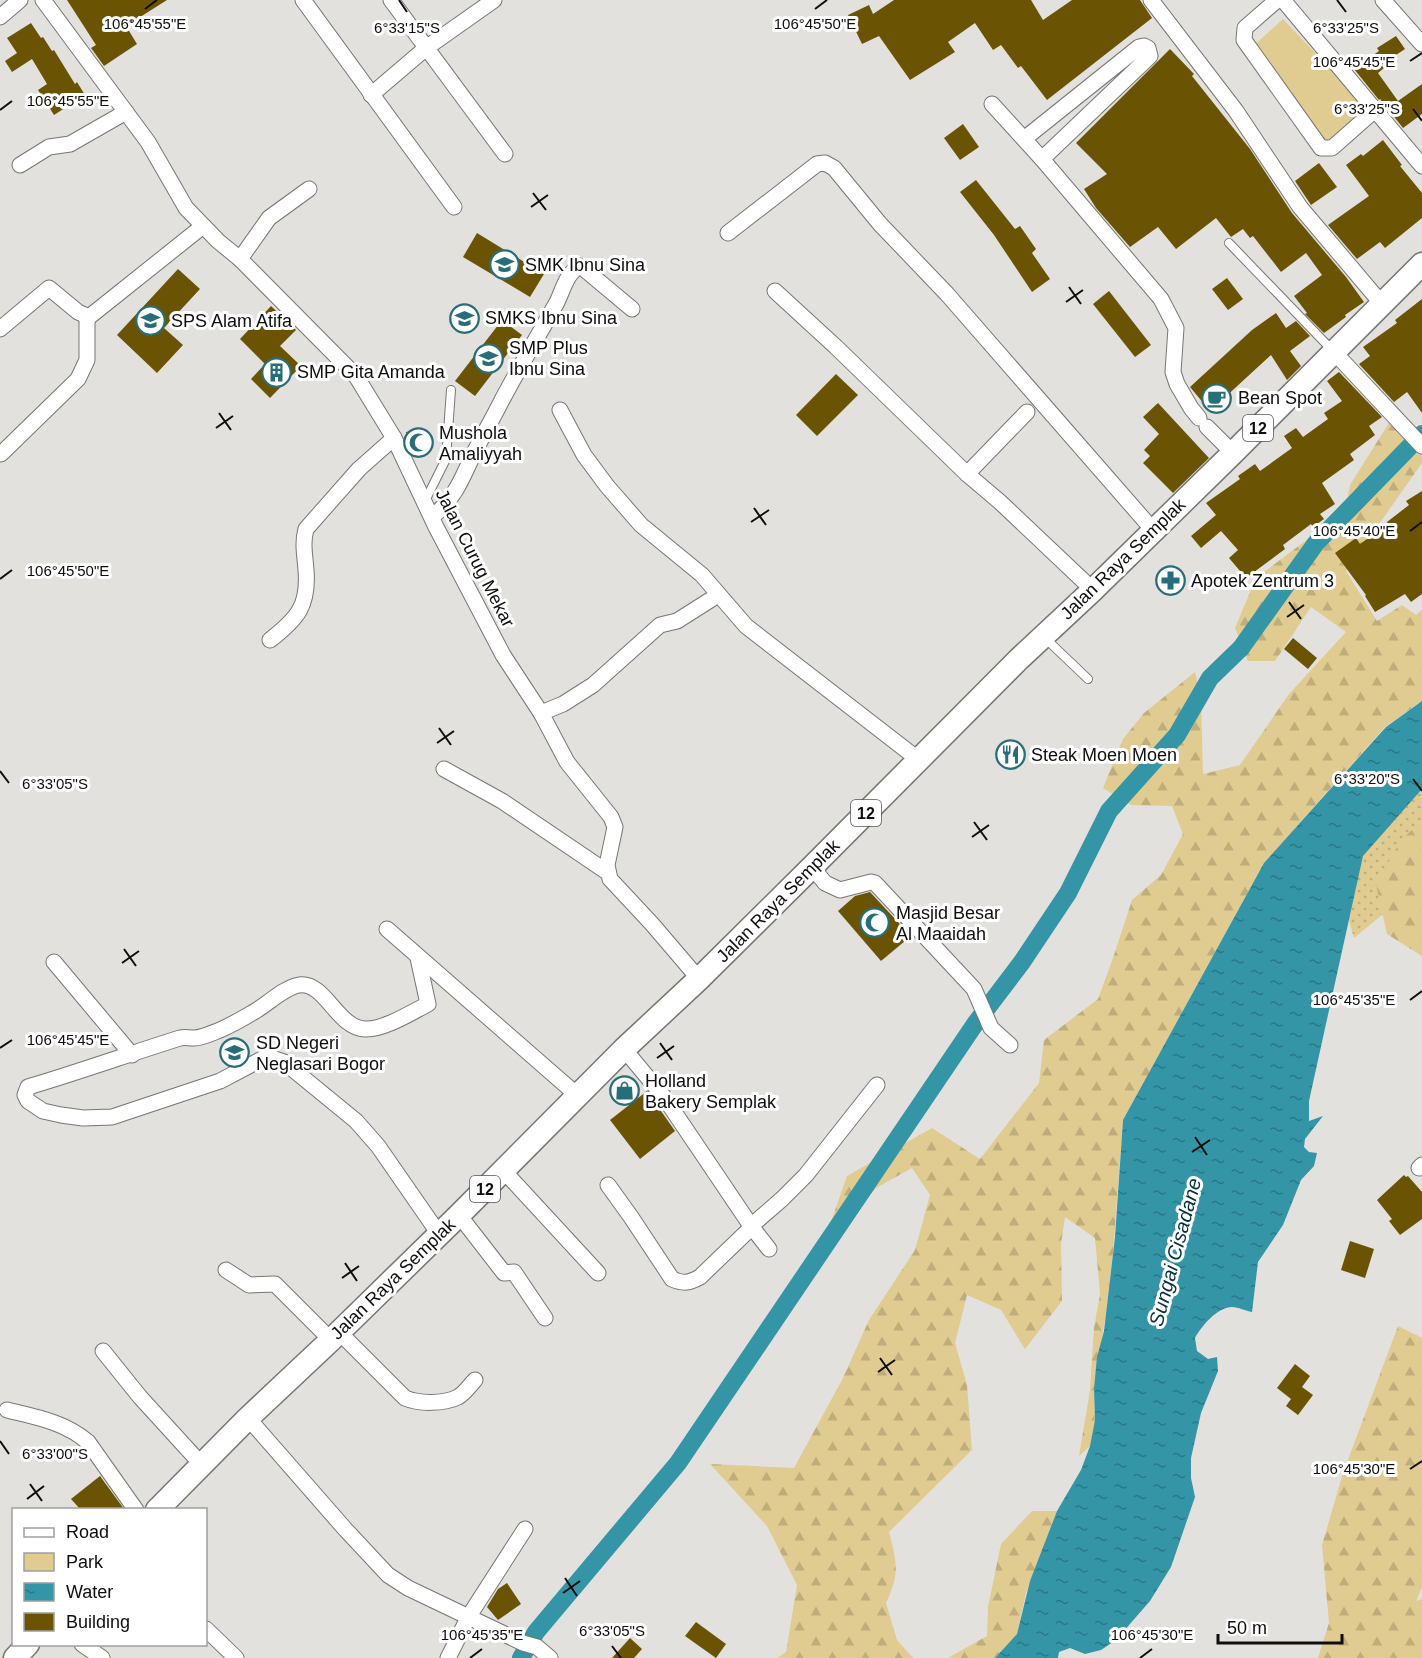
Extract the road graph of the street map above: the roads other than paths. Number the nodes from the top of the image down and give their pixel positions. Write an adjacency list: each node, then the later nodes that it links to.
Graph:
1 (20, 0): 10 (street)
2 (43, 0): 16 (street, Jalan Curug Mekar)
3 (303, 0): 13 (street)
4 (391, 0): 12 (street)
5 (1151, 0): 30 (street)
6 (1277, 0): 15 (street)
7 (1282, 0): 15 (street)
8 (1383, 0): 11 (street)
9 (486, 2): 12 (street)
10 (0, 17)
11 (1422, 44)
12 (426, 48): 13 (street); 18 (street)
13 (371, 95): 23 (street)
14 (992, 104): 17 (street)
15 (1375, 110): 21 (street)
16 (126, 112): 20 (street); 24 (street, Jalan Curug Mekar)
17 (1024, 139): 19 (street); 19 (street)
18 (505, 154)
19 (1042, 159): 40 (street)
20 (20, 165)
21 (1422, 166)
22 (309, 189): 27 (street)
23 (454, 207)
24 (203, 226): 27 (street, Jalan Curug Mekar); 32 (street)
25 (729, 233): 45 (street)
26 (1229, 243): 34 (lane)
27 (240, 259): 38 (street, Jalan Curug Mekar)
28 (1422, 264): 30 (main road, Jalan Raya Semplak / 12)
29 (775, 291): 42 (street)
30 (1382, 304): 34 (main road, Jalan Raya Semplak / 12)
31 (632, 309): 44 (street)
32 (87, 317): 33 (street); 41 (street)
33 (0, 329)
34 (1334, 352): 39 (street); 40 (main road, Jalan Raya Semplak / 12)
35 (452, 390): 43 (lane)
36 (560, 410): 47 (street)
37 (1027, 412): 42 (street)
38 (394, 438): 43 (street, Jalan Curug Mekar); 49 (street)
39 (1422, 446)
40 (1233, 453): 45 (main road, Jalan Raya Semplak / 12)
41 (1, 454)
42 (967, 474): 46 (street)
43 (425, 502): 44 (street, Jalan Curug Mekar)
44 (432, 517): 51 (street, Jalan Curug Mekar)
45 (1153, 530): 46 (main road, Jalan Raya Semplak / 12)
46 (1093, 590): 48 (main road, Jalan Raya Semplak / 12)
47 (718, 594): 51 (street); 52 (street)
48 (1042, 636): 50 (lane); 52 (main road, Jalan Raya Semplak / 12)
49 (270, 640)
50 (1088, 679)
51 (541, 713): 55 (street, Jalan Curug Mekar)
52 (919, 760): 54 (main road, Jalan Raya Semplak / 12)
53 (444, 769): 55 (street)
54 (813, 867): 59 (main road, Jalan Raya Semplak / 12); 60 (street)
55 (607, 872): 59 (street)
56 (387, 929): 57 (street)
57 (418, 958): 62 (street); 64 (street)
58 (54, 962): 62 (street)
59 (699, 979): 61 (main road, Jalan Raya Semplak / 12)
60 (1010, 1045)
61 (624, 1049): 64 (main road, Jalan Raya Semplak / 12); 68 (street)
62 (132, 1055): 69 (street)
63 (877, 1085): 68 (street)
64 (577, 1095): 65 (main road, Jalan Raya Semplak / 12)
65 (503, 1170): 67 (main road, Jalan Raya Semplak / 12); 72 (street)
66 (608, 1185): 68 (street)
67 (459, 1215): 69 (main road, Jalan Raya Semplak / 12); 73 (street)
68 (752, 1226): 70 (street)
69 (439, 1234): 74 (main road, Jalan Raya Semplak / 12)
70 (769, 1249)
71 (225, 1270): 74 (street)
72 (598, 1273)
73 (545, 1318)
74 (335, 1336): 76 (street); 78 (main road, Jalan Raya Semplak / 12)
75 (103, 1351): 79 (street)
76 (476, 1380)
77 (7, 1410): 80 (street)
78 (248, 1418): 79 (main road, Jalan Raya Semplak / 12); 83 (street)
79 (202, 1465): 81 (main road, Jalan Raya Semplak / 12)
80 (135, 1508)
81 (158, 1508)
82 (525, 1529): 83 (street)
83 (469, 1616): 90 (street); 91 (street)
84 (207, 1630): 89 (street)
85 (26, 1646): 87 (main road)
86 (85, 1646): 88 (street)
87 (15, 1658)
88 (102, 1658)
89 (236, 1658)
90 (448, 1658)
91 (550, 1658)

